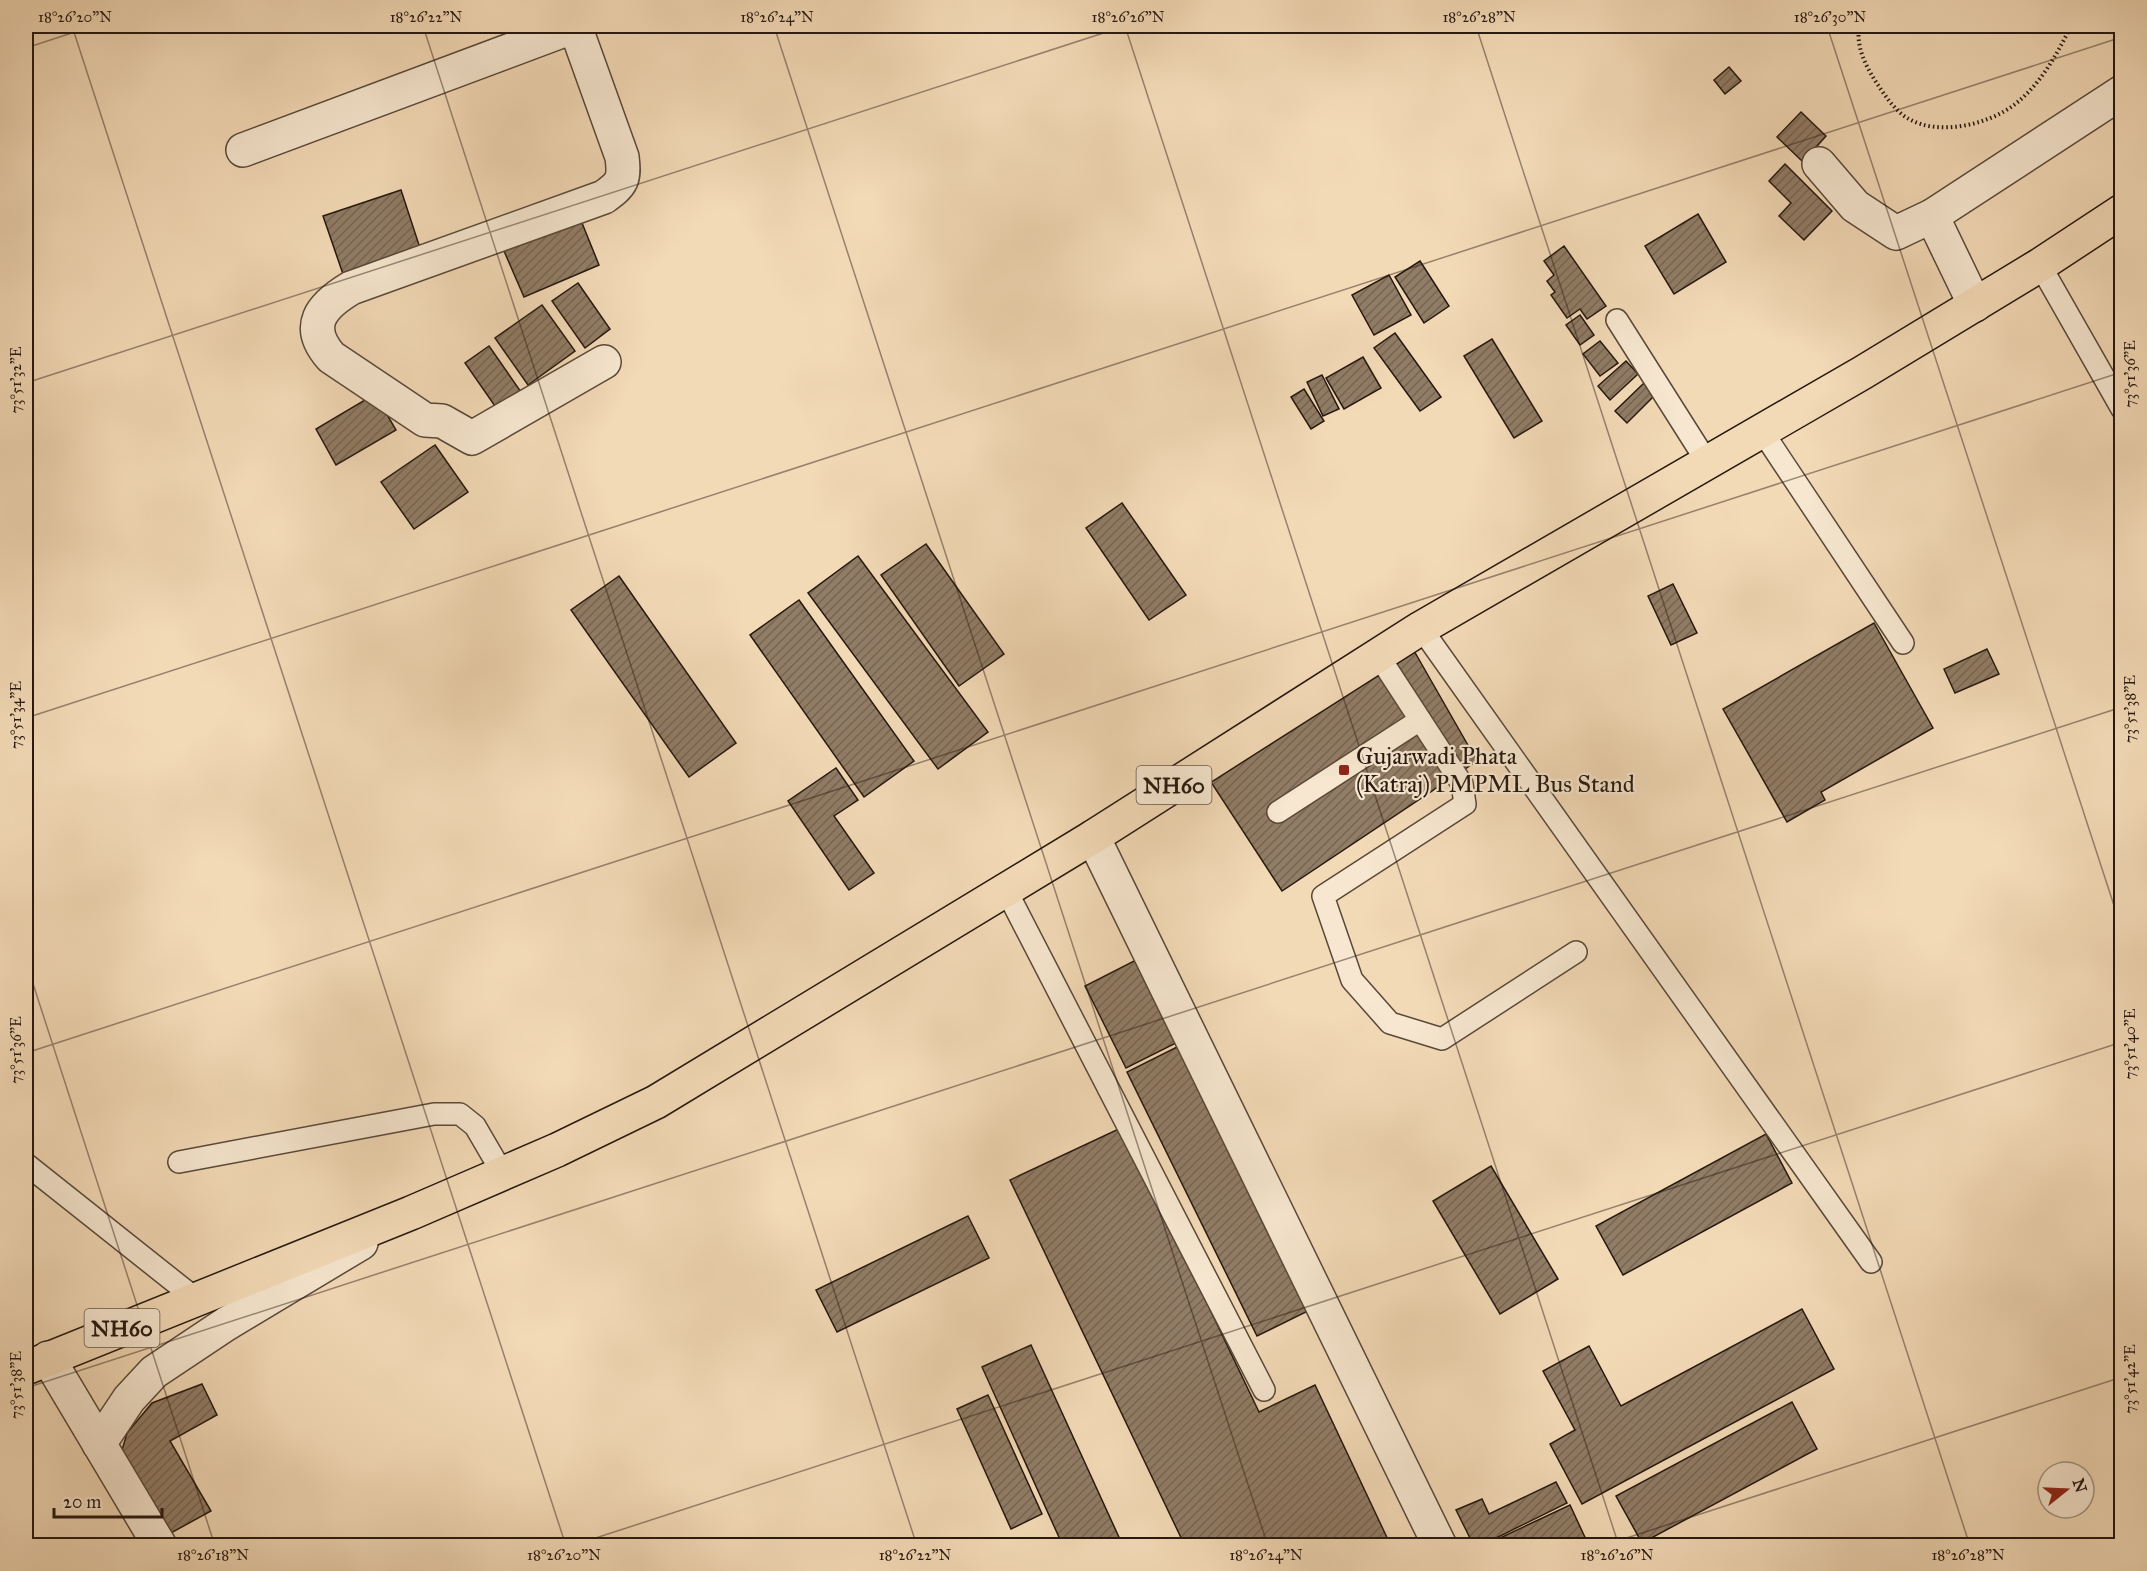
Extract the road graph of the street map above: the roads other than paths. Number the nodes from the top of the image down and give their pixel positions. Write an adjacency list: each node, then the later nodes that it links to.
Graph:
1 (575, 26): 3 (street); 10 (street)
2 (2121, 92): 6 (street)
3 (243, 150)
4 (1819, 164): 6 (street)
5 (2121, 211): 7 (highway, NH60)
6 (1932, 216): 8 (street)
7 (2040, 265): 8 (highway, NH60); 11 (lane)
8 (1975, 305): 12 (highway, NH60)
9 (1617, 320): 13 (lane)
10 (604, 362)
11 (2121, 409)
12 (1762, 431): 13 (highway, NH60); 15 (lane)
13 (1707, 462): 14 (highway, NH60)
14 (1421, 628): 16 (highway, NH60); 26 (lane)
15 (1903, 643)
16 (1378, 655): 17 (lane); 19 (highway, NH60)
17 (1420, 720): 18 (lane); 21 (lane)
18 (1278, 812)
19 (1094, 837): 20 (highway, NH60); 32 (street)
20 (1006, 890): 24 (highway, NH60); 29 (lane)
21 (1576, 952)
22 (179, 1162): 24 (lane)
23 (26, 1164): 27 (lane)
24 (503, 1174): 25 (highway, NH60)
25 (411, 1213): 27 (highway, NH60); 30 (street)
26 (1871, 1262)
27 (196, 1299): 28 (highway, NH60)
28 (37, 1363): 30 (street)
29 (1264, 1389)
30 (99, 1444): 31 (street)
31 (160, 1545)
32 (1440, 1545)

